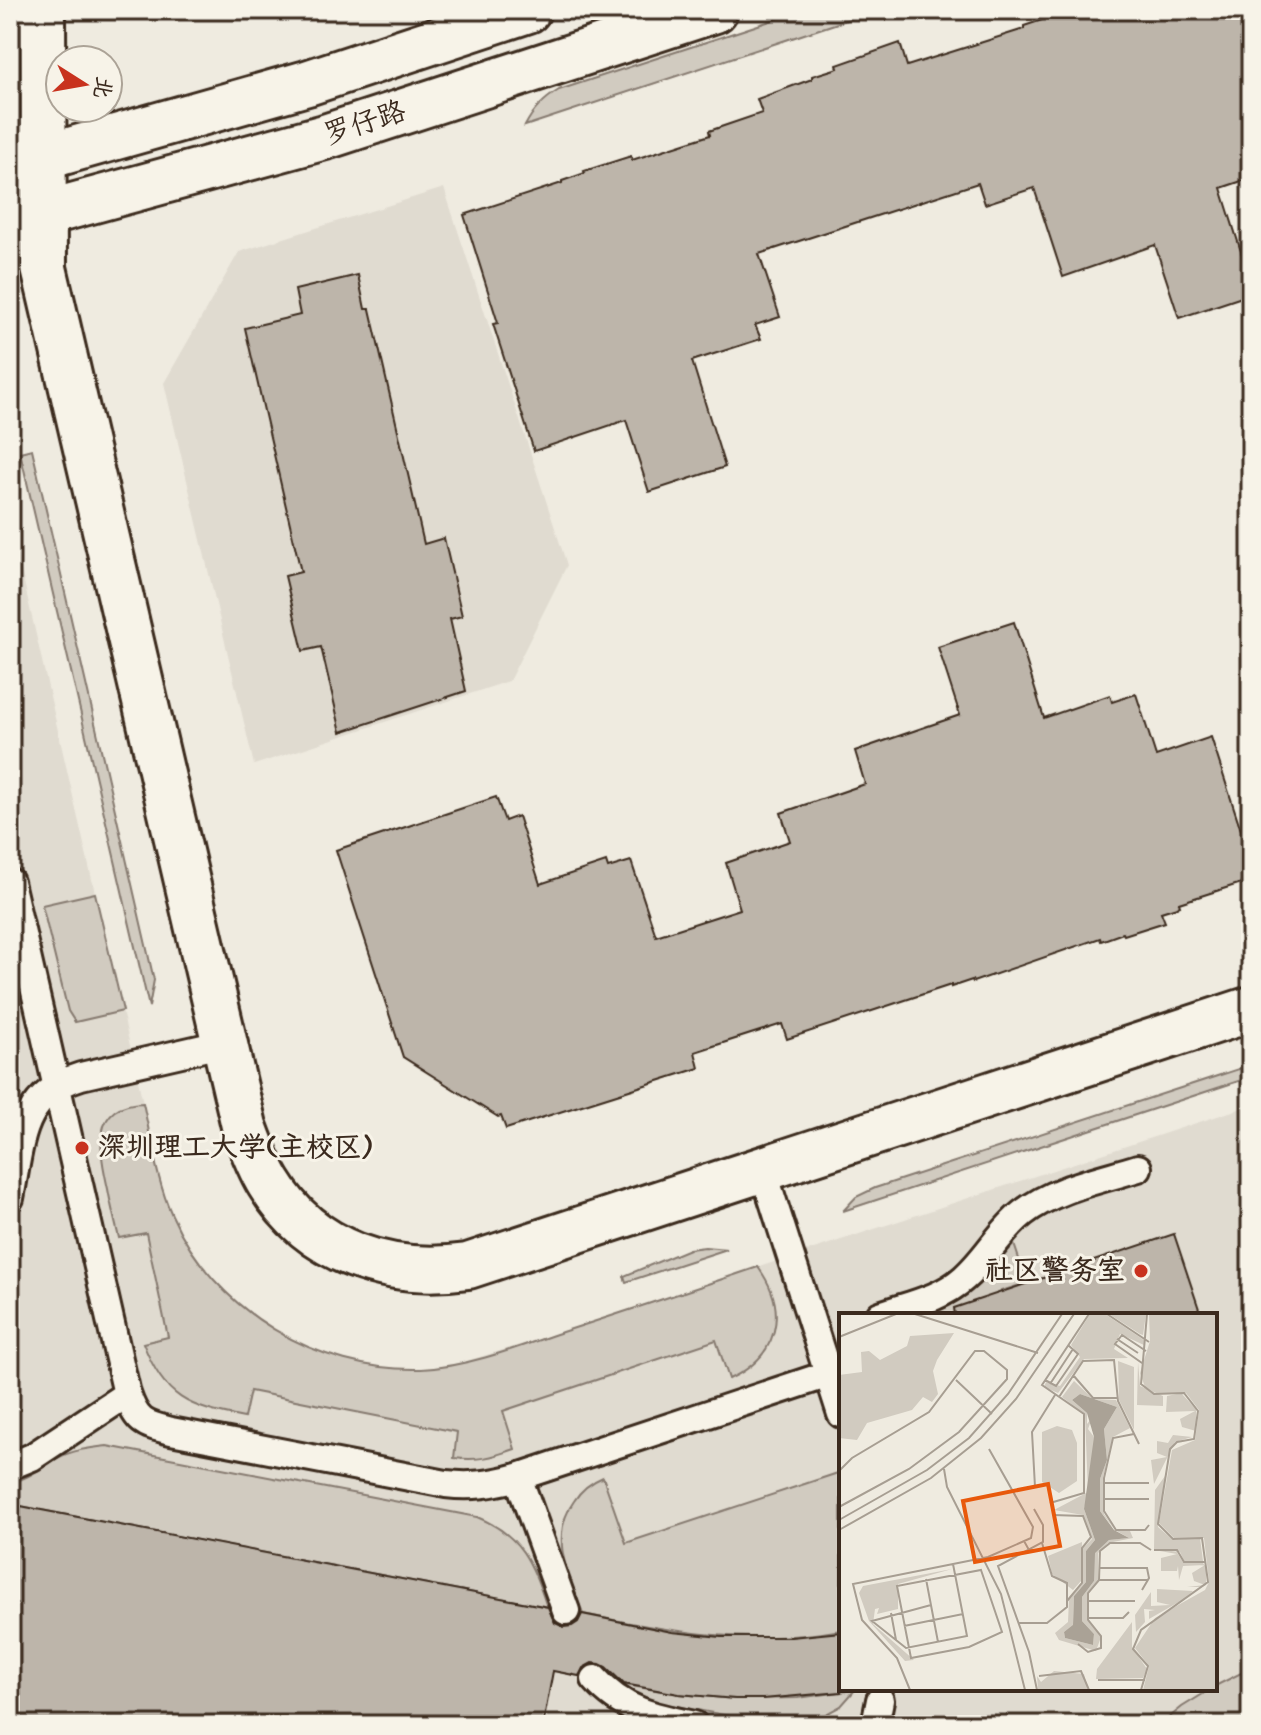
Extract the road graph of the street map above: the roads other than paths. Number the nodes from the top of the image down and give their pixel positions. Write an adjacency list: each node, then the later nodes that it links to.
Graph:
1 (43, 10): 4 (street)
2 (528, 10): 4 (street, 罗仔路)
3 (715, 10): 5 (street, 罗仔路)
4 (27, 162): 5 (street)
5 (27, 219): 8 (street)
6 (10, 882): 9 (lane)
7 (1251, 1009): 11 (street)
8 (225, 1043): 9 (lane); 11 (street)
9 (57, 1086): 12 (lane); 16 (lane)
10 (1138, 1168): 13 (lane)
11 (763, 1170): 14 (lane)
12 (10, 1198)
13 (886, 1313)
14 (829, 1332): 15 (lane)
15 (829, 1374): 17 (lane); 19 (lane)
16 (127, 1394): 18 (lane); 19 (lane)
17 (839, 1407)
18 (10, 1466)
19 (518, 1477): 20 (lane)
20 (566, 1611)
21 (595, 1679): 22 (lane)
22 (631, 1717): 23 (lane)
23 (694, 1725)

